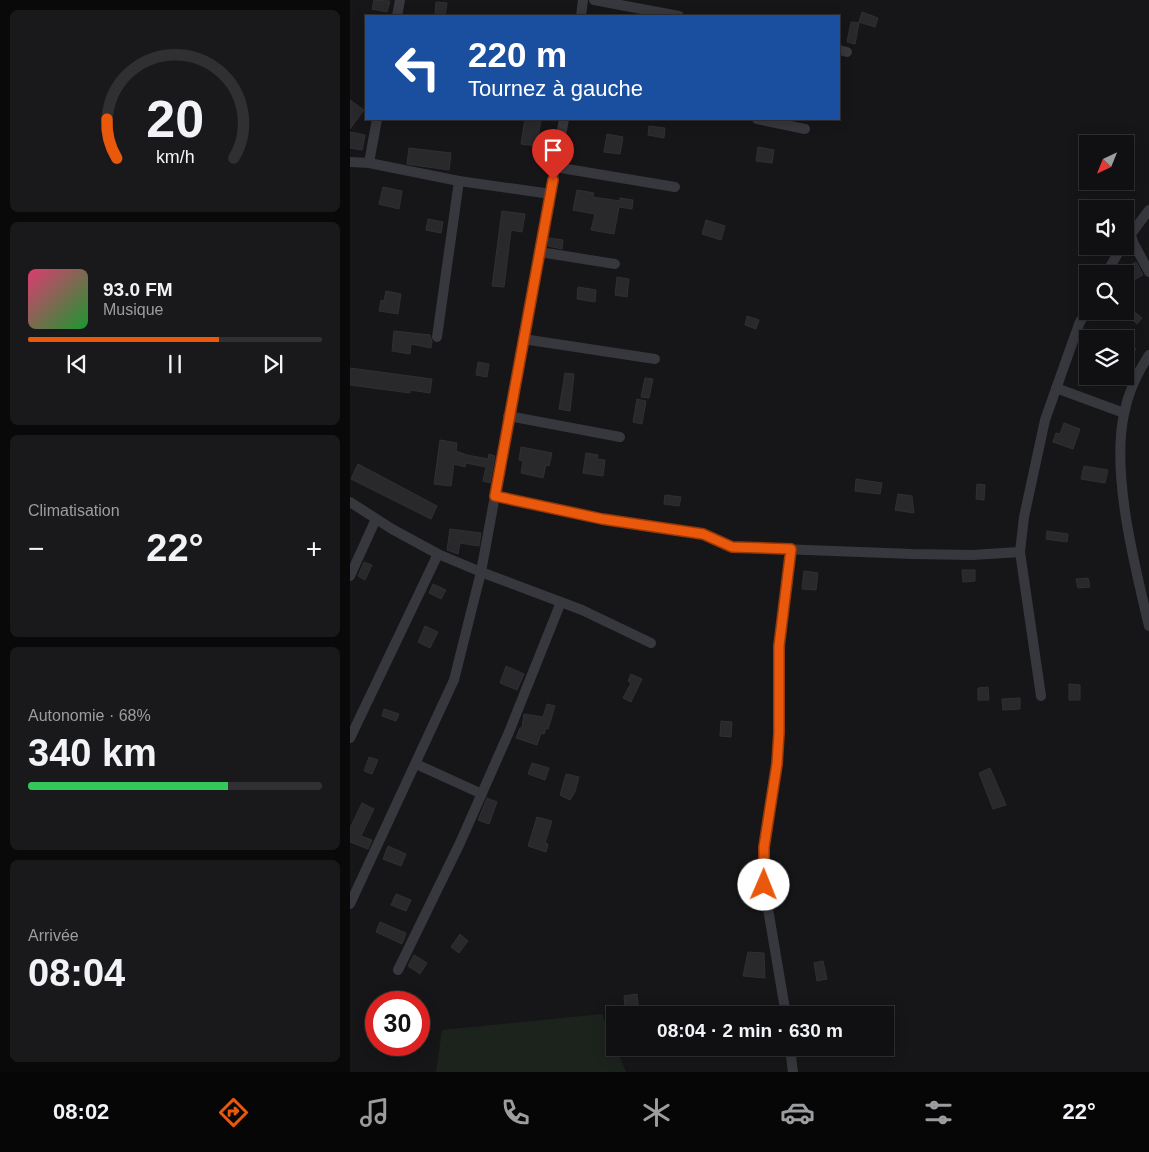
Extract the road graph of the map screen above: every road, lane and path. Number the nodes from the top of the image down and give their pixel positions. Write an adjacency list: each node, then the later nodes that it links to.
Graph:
1 (400, 0): 4 (street)
2 (583, 0): 5 (street)
3 (594, 0): 6 (street)
4 (396, 15)
5 (581, 15)
6 (673, 15)
7 (378, 120): 12 (street)
8 (564, 120): 13 (street)
9 (762, 120): 10 (street)
10 (805, 128)
11 (350, 162): 12 (street)
12 (369, 163): 14 (street)
13 (556, 167): 15 (street); 16 (street)
14 (459, 182): 16 (street); 24 (street)
15 (675, 187)
16 (551, 194): 20 (street)
17 (1149, 210): 18 (street)
18 (1134, 229)
19 (1134, 244): 22 (street)
20 (540, 252): 21 (street); 25 (street)
21 (615, 264)
22 (1149, 272)
23 (1082, 320): 28 (street)
24 (437, 337)
25 (523, 338): 27 (street); 30 (street)
26 (1149, 355): 29 (street)
27 (655, 359)
28 (1056, 388): 29 (street); 36 (street)
29 (1124, 413): 41 (street)
30 (508, 416): 31 (street); 32 (street)
31 (620, 438)
32 (495, 496): 35 (street); 38 (street)
33 (350, 502): 34 (street)
34 (376, 519): 37 (street); 39 (street)
35 (791, 549): 36 (street); 49 (street)
36 (1020, 552): 43 (street)
37 (438, 554): 38 (street); 44 (street)
38 (481, 572): 40 (street); 45 (street)
39 (350, 576)
40 (561, 602): 42 (street); 46 (street)
41 (1149, 626)
42 (651, 643)
43 (1041, 696)
44 (350, 738)
45 (416, 764): 46 (street); 47 (street)
46 (482, 794): 48 (street)
47 (350, 904)
48 (398, 970)
49 (784, 1006)
50 (791, 1056): 51 (street)
51 (793, 1072)

